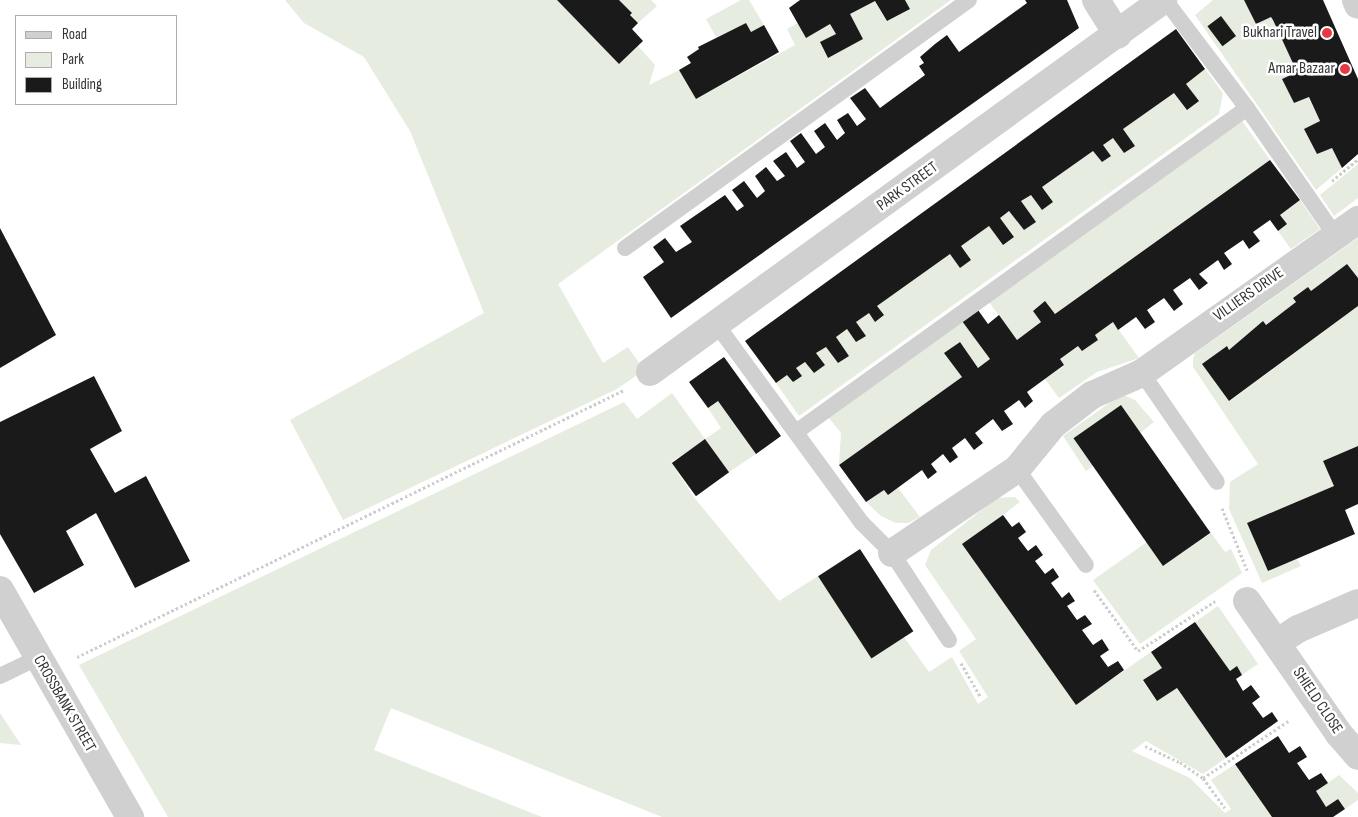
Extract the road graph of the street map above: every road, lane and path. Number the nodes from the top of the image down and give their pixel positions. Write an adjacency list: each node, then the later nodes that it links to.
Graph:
1 (970, 0): 12 (lane)
2 (1096, 0): 6 (street)
3 (1164, 0): 6 (street, PARK STREET); 7 (lane)
4 (1356, 0): 5 (street)
5 (1358, 5)
6 (1118, 36): 13 (street, PARK STREET)
7 (1247, 108): 9 (lane); 17 (lane)
8 (1358, 159): 9 (path)
9 (1309, 199): 11 (lane)
10 (1358, 220): 11 (street, VILLIERS DRIVE)
11 (1335, 235): 15 (street, VILLIERS DRIVE)
12 (625, 248)
13 (718, 325): 14 (street, PARK STREET); 17 (lane)
14 (650, 372)
15 (1142, 373): 18 (street, VILLIERS DRIVE); 19 (lane)
16 (612, 398): 29 (path)
17 (796, 432): 20 (lane)
18 (1017, 469): 20 (street, VILLIERS DRIVE); 21 (lane)
19 (1217, 482): 22 (path)
20 (892, 553): 26 (lane)
21 (1086, 565): 24 (path)
22 (1248, 589): 27 (street, SHIELD CLOSE)
23 (0, 590): 28 (street, CROSSBANK STREET)
24 (1220, 598)
25 (1358, 602): 27 (street)
26 (949, 640): 31 (path)
27 (1278, 644): 34 (street, SHIELD CLOSE)
28 (37, 658): 30 (lane); 37 (street, CROSSBANK STREET)
29 (72, 659)
30 (0, 676)
31 (981, 697)
32 (1294, 717): 35 (path)
33 (1145, 746): 35 (path)
34 (1358, 756)
35 (1204, 778): 36 (path)
36 (1226, 808)
37 (130, 817)

